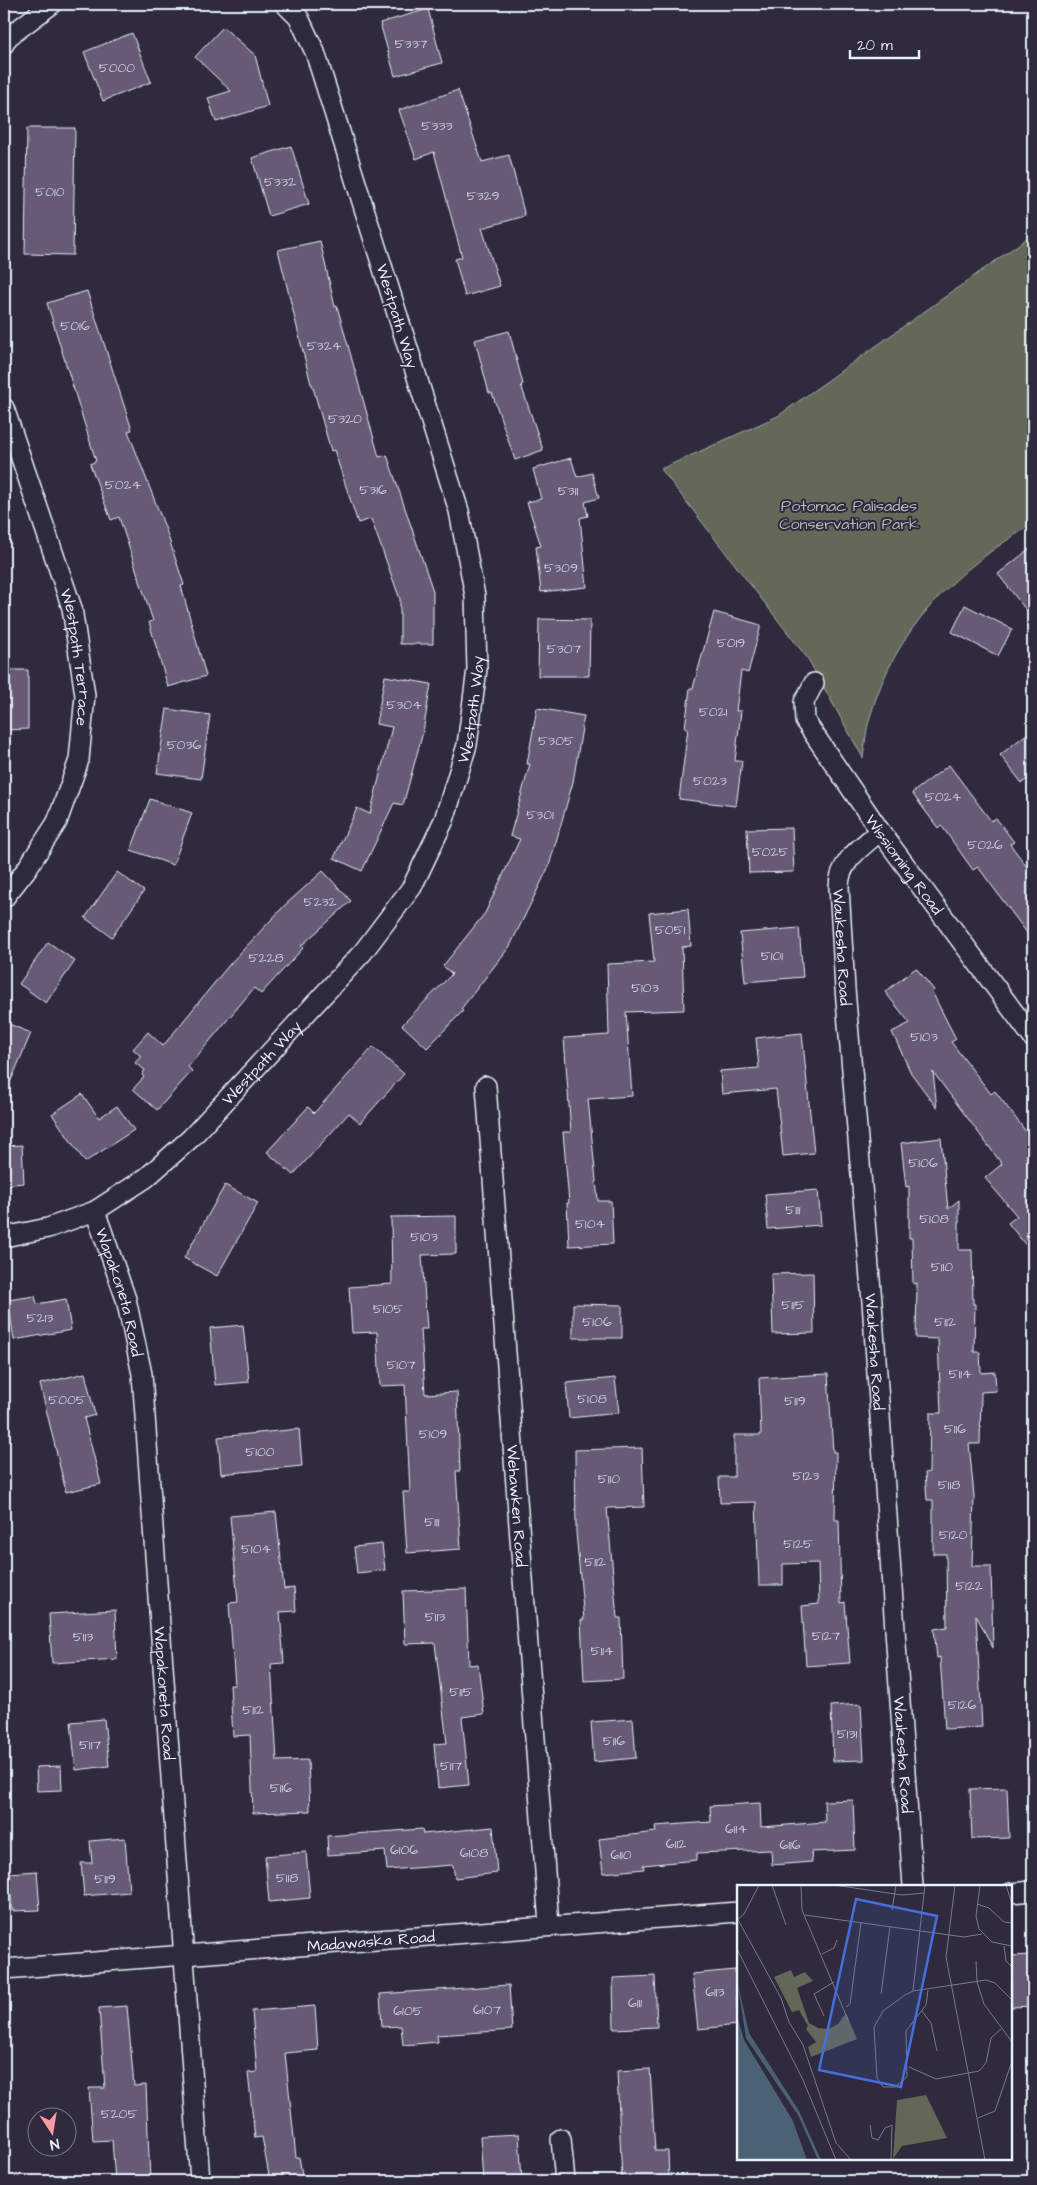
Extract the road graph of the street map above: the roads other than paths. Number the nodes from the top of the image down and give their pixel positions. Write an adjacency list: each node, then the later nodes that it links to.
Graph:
1 (52, 4): 3 (street)
2 (285, 4): 10 (street, Westpath Way)
3 (4, 44)
4 (4, 408): 7 (street, Westpath Terrace)
5 (814, 683): 6 (street, Wissioming Road)
6 (880, 831): 8 (street, Wissioming Road); 12 (street, Waukesha Road)
7 (4, 898)
8 (1033, 1038)
9 (486, 1086): 16 (street, Wehawken Road)
10 (96, 1211): 11 (street, Westpath Way); 17 (street, Wapakoneta Road)
11 (4, 1238)
12 (913, 1885)
13 (1033, 1891): 14 (street)
14 (1012, 1893)
15 (737, 1912): 16 (street, Madawaska Road)
16 (549, 1925): 17 (street, Madawaska Road)
17 (184, 1955): 18 (street, Madawaska Road); 20 (street, Wapakoneta Road)
18 (4, 1969)
19 (562, 2139): 21 (street)
20 (200, 2181)
21 (565, 2181)

